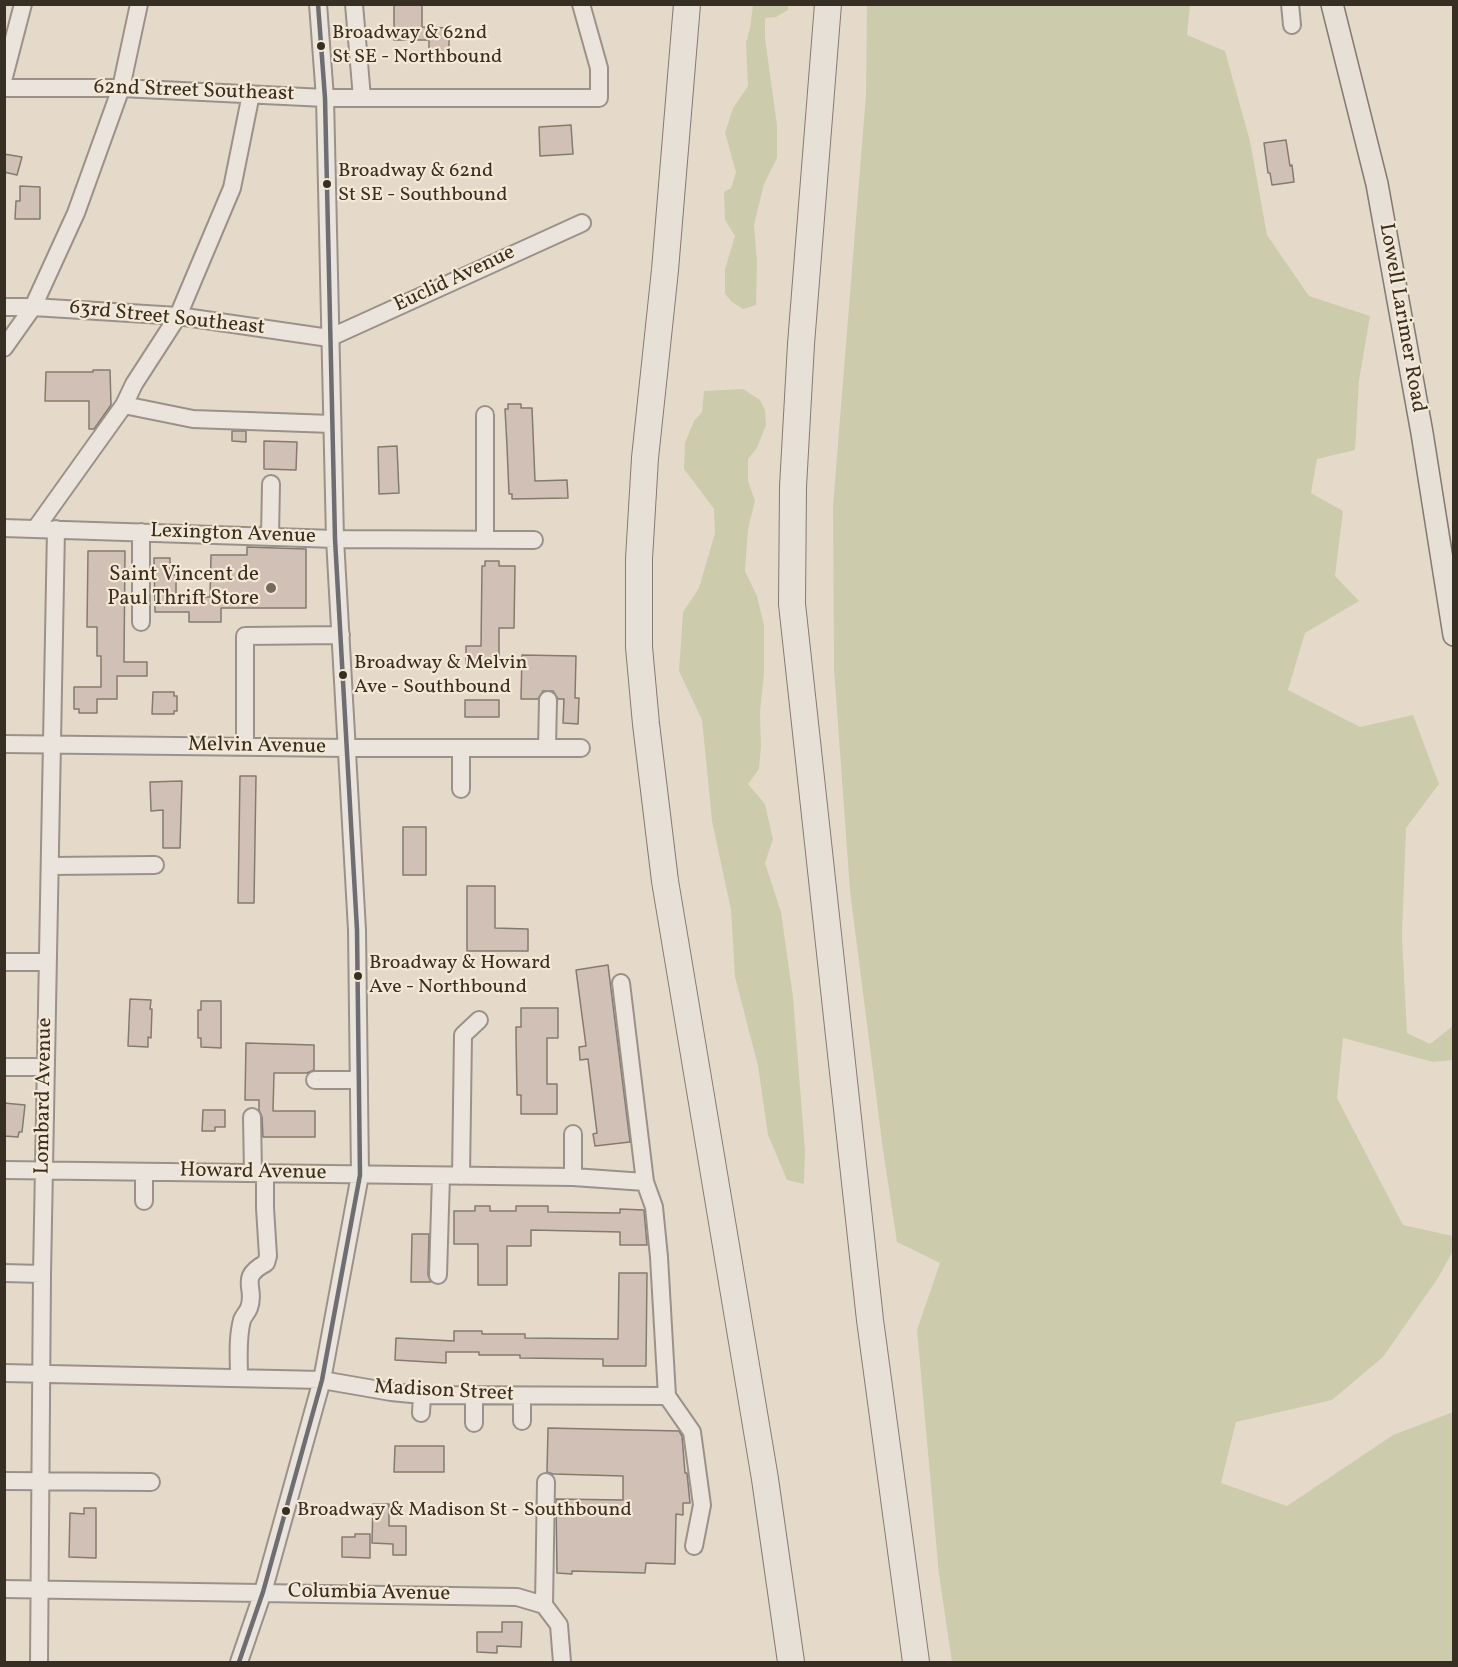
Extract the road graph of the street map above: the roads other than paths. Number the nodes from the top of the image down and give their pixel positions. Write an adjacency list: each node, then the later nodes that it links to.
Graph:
1 (23, 4): 11 (street)
2 (139, 4): 13 (street)
3 (318, 4): 15 (street)
4 (354, 4): 16 (street)
5 (581, 4): 16 (street, 62nd Street Southeast)
6 (687, 4): 96 (highway)
7 (828, 4): 97 (highway)
8 (1290, 4): 10 (street)
9 (1332, 4): 35 (main road, Lowell Larimer Road)
10 (1292, 25)
11 (4, 77)
12 (4, 88): 13 (street, 62nd Street Southeast)
13 (121, 88): 14 (street, 62nd Street Southeast); 19 (street)
14 (251, 94): 15 (street, 62nd Street Southeast); 20 (street)
15 (325, 98): 16 (street, 62nd Street Southeast); 21 (street)
16 (362, 98)
17 (582, 223): 21 (street, Euclid Avenue)
18 (4, 307): 19 (street, 63rd Street Southeast)
19 (33, 307): 20 (street, 63rd Street Southeast); 22 (street)
20 (178, 316): 21 (street, 63rd Street Southeast); 23 (street)
21 (329, 338): 25 (street)
22 (4, 348)
23 (124, 405): 25 (street); 27 (street)
24 (485, 415): 33 (street)
25 (332, 424): 32 (street)
26 (271, 484): 31 (street)
27 (36, 528): 28 (street, Lexington Avenue); 29 (street, Lexington Avenue)
28 (56, 529): 30 (street, Lexington Avenue); 41 (street, Lombard Avenue)
29 (7, 532)
30 (141, 532): 31 (street, Lexington Avenue); 36 (street)
31 (270, 536): 32 (street, Lexington Avenue)
32 (335, 539): 33 (street, Lexington Avenue); 37 (street)
33 (485, 540): 34 (street, Lexington Avenue)
34 (534, 540)
35 (1449, 572): 38 (main road, Lowell Larimer Road)
36 (141, 622)
37 (341, 635): 42 (street); 43 (street)
38 (1454, 635)
39 (548, 700): 45 (street)
40 (4, 744): 41 (street, Melvin Avenue)
41 (53, 744): 42 (street, Melvin Avenue); 49 (street, Lombard Avenue)
42 (245, 747): 43 (street, Melvin Avenue)
43 (348, 748): 44 (street, Melvin Avenue); 57 (street)
44 (461, 748): 45 (street, Melvin Avenue); 47 (street)
45 (547, 748): 46 (street, Melvin Avenue)
46 (580, 748)
47 (461, 789)
48 (155, 865): 49 (street)
49 (50, 866): 51 (street, Lombard Avenue)
50 (4, 962): 51 (street)
51 (47, 962): 55 (street, Lombard Avenue)
52 (621, 983): 68 (street)
53 (479, 1020): 66 (street)
54 (4, 1067): 55 (street)
55 (45, 1067): 61 (street, Lombard Avenue)
56 (315, 1080): 57 (street)
57 (358, 1080): 64 (street)
58 (252, 1117): 63 (street)
59 (573, 1134): 67 (street)
60 (4, 1170): 61 (street, Howard Avenue)
61 (44, 1170): 62 (street, Howard Avenue); 71 (street, Lombard Avenue)
62 (144, 1172): 63 (street, Howard Avenue); 69 (street)
63 (259, 1174): 64 (street, Howard Avenue); 75 (street)
64 (360, 1175): 65 (street, Howard Avenue); 76 (street)
65 (441, 1176): 66 (street, Howard Avenue); 72 (street)
66 (461, 1176): 67 (street, Howard Avenue)
67 (573, 1177): 68 (street, Howard Avenue)
68 (645, 1182): 80 (street)
69 (144, 1201)
70 (4, 1273): 71 (street)
71 (42, 1274): 74 (street, Lombard Avenue)
72 (438, 1275)
73 (4, 1373): 74 (street, Madison Street)
74 (41, 1373): 75 (street, Madison Street); 85 (street, Lombard Avenue)
75 (239, 1378): 76 (street, Madison Street)
76 (322, 1380): 77 (street, Madison Street); 91 (street)
77 (422, 1395): 78 (street, Madison Street); 81 (street)
78 (474, 1396): 79 (street, Madison Street); 83 (street)
79 (522, 1396): 80 (street, Madison Street); 82 (street)
80 (667, 1396): 88 (street)
81 (421, 1413)
82 (522, 1421)
83 (474, 1423)
84 (4, 1481): 85 (street)
85 (40, 1481): 86 (street); 90 (street, Lombard Avenue)
86 (151, 1482)
87 (546, 1482): 92 (street)
88 (694, 1546)
89 (4, 1589): 90 (street, Columbia Avenue)
90 (40, 1590): 91 (street, Columbia Avenue); 93 (street, Lombard Avenue)
91 (263, 1592): 92 (street, Columbia Avenue); 94 (street)
92 (544, 1605): 95 (street)
93 (39, 1662)
94 (239, 1662)
95 (562, 1662)
96 (791, 1662)
97 (916, 1662)

